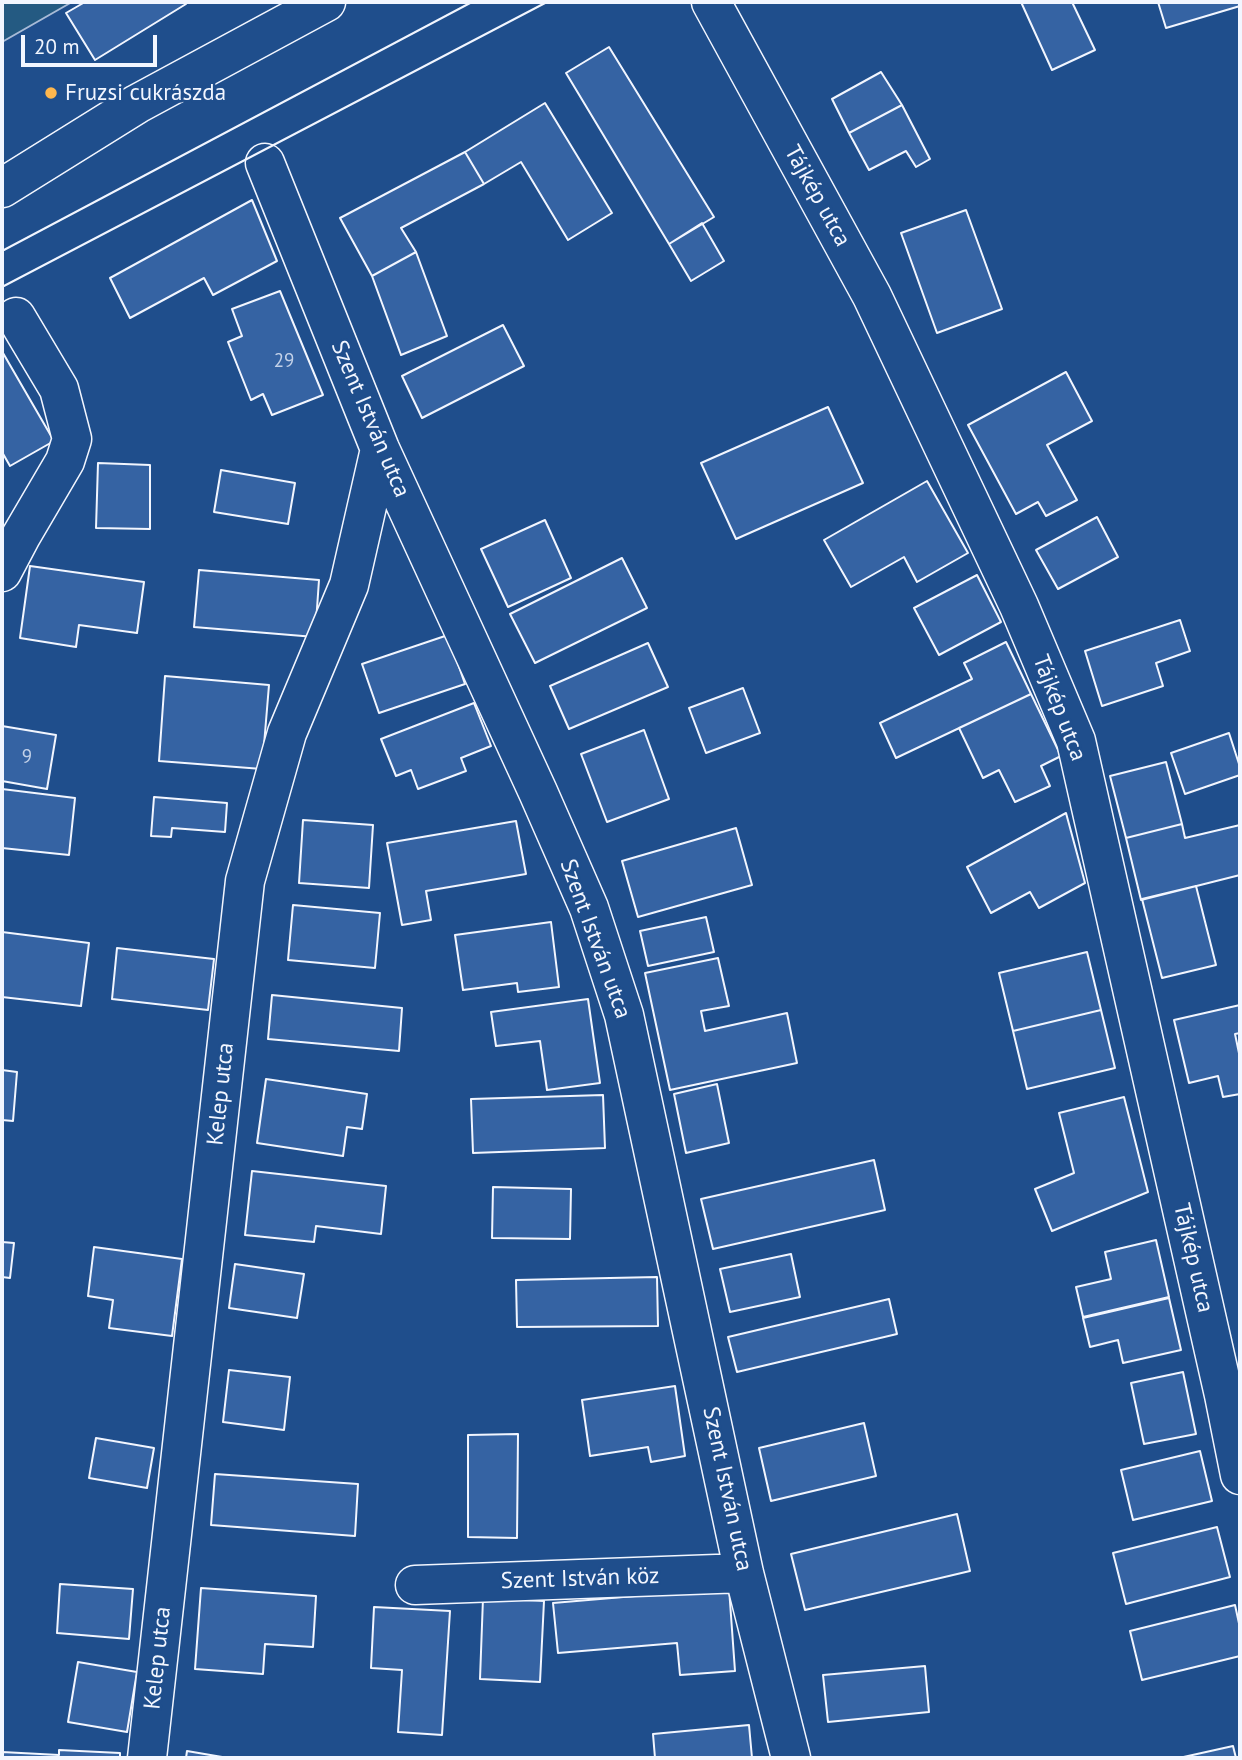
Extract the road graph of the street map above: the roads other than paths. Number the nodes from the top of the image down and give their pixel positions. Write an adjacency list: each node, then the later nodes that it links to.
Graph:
1 (326, 2): 3 (street)
2 (711, 2): 9 (street, Tájkép utca)
3 (285, 12): 5 (street)
4 (265, 163): 7 (street, Szent István utca)
5 (2, 188)
6 (16, 317): 8 (street)
7 (380, 449): 10 (street, Szent István utca); 12 (street, Kelep utca)
8 (2, 572)
9 (1240, 1475)
10 (744, 1573): 11 (street, Szent István köz); 13 (street, Szent István utca)
11 (415, 1585)
12 (147, 1758)
13 (790, 1758)

